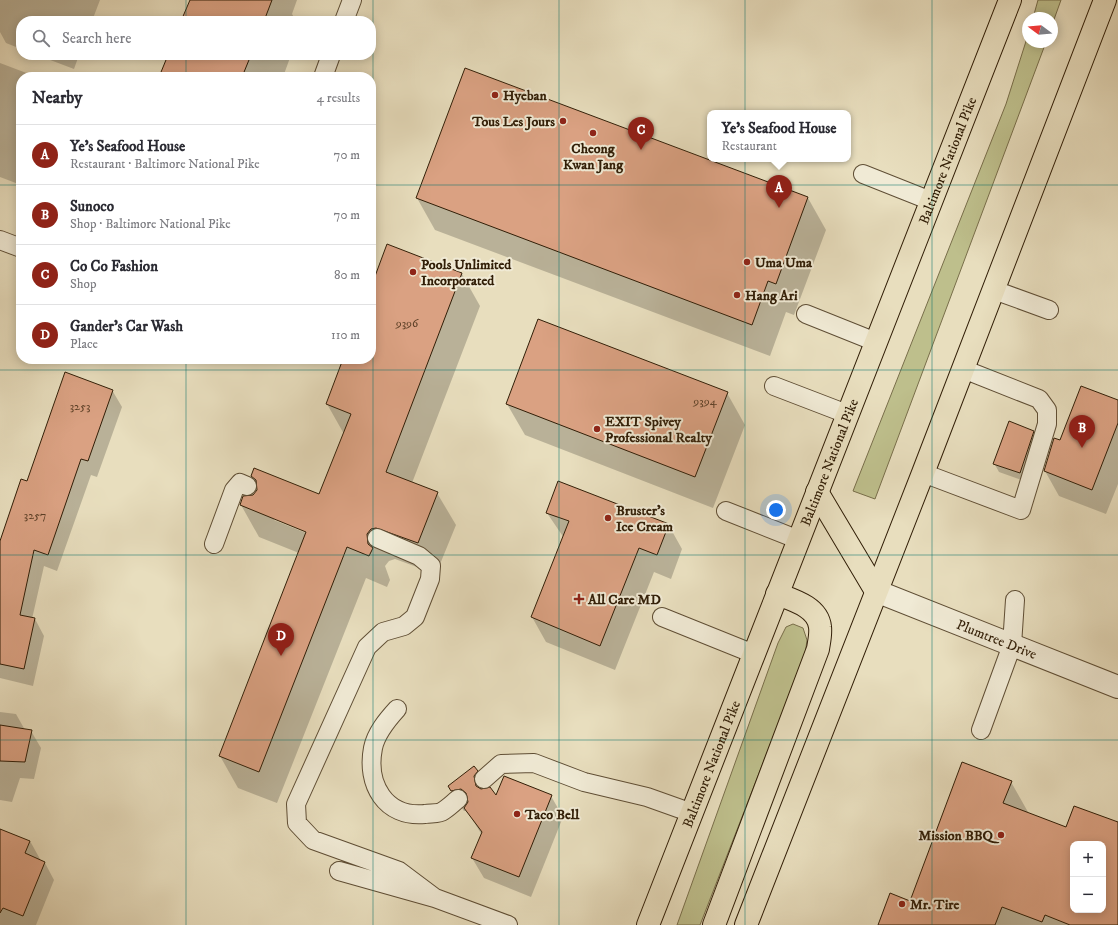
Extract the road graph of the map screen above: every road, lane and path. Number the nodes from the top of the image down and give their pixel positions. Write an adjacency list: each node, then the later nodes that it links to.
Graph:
1 (352, 0): 4 (lane)
2 (1010, 0): 8 (main road, Baltimore National Pike)
3 (1105, 0): 11 (main road)
4 (346, 16)
5 (329, 60): 6 (lane)
6 (325, 72)
7 (862, 174): 8 (lane)
8 (931, 201): 14 (main road, Baltimore National Pike)
9 (0, 240): 10 (lane)
10 (16, 246)
11 (994, 290): 12 (lane); 15 (main road)
12 (1049, 310)
13 (806, 314): 14 (lane)
14 (876, 342): 17 (main road, Baltimore National Pike)
15 (963, 368): 18 (main road); 18 (lane)
16 (774, 386): 17 (lane)
17 (847, 414): 20 (main road, Baltimore National Pike)
18 (923, 472): 25 (main road)
19 (247, 486): 24 (lane)
20 (817, 492): 23 (main road, Baltimore National Pike); 25 (main road)
21 (726, 511): 23 (lane)
22 (377, 538): 38 (lane)
23 (799, 540): 26 (main road, Baltimore National Pike)
24 (214, 544)
25 (876, 591): 29 (street, Plumtree Drive); 42 (main road)
26 (777, 594): 30 (main road, Baltimore National Pike); 41 (main road)
27 (1015, 600): 29 (lane)
28 (662, 617): 30 (lane)
29 (1012, 645): 31 (street, Plumtree Drive); 33 (lane)
30 (754, 654): 36 (main road, Baltimore National Pike)
31 (1118, 687)
32 (397, 709): 35 (lane)
33 (981, 730)
34 (484, 779): 36 (lane)
35 (458, 800)
36 (692, 813): 40 (main road, Baltimore National Pike)
37 (339, 872): 38 (lane)
38 (435, 898): 39 (lane)
39 (508, 925)
40 (648, 925)
41 (714, 925)
42 (746, 925)

